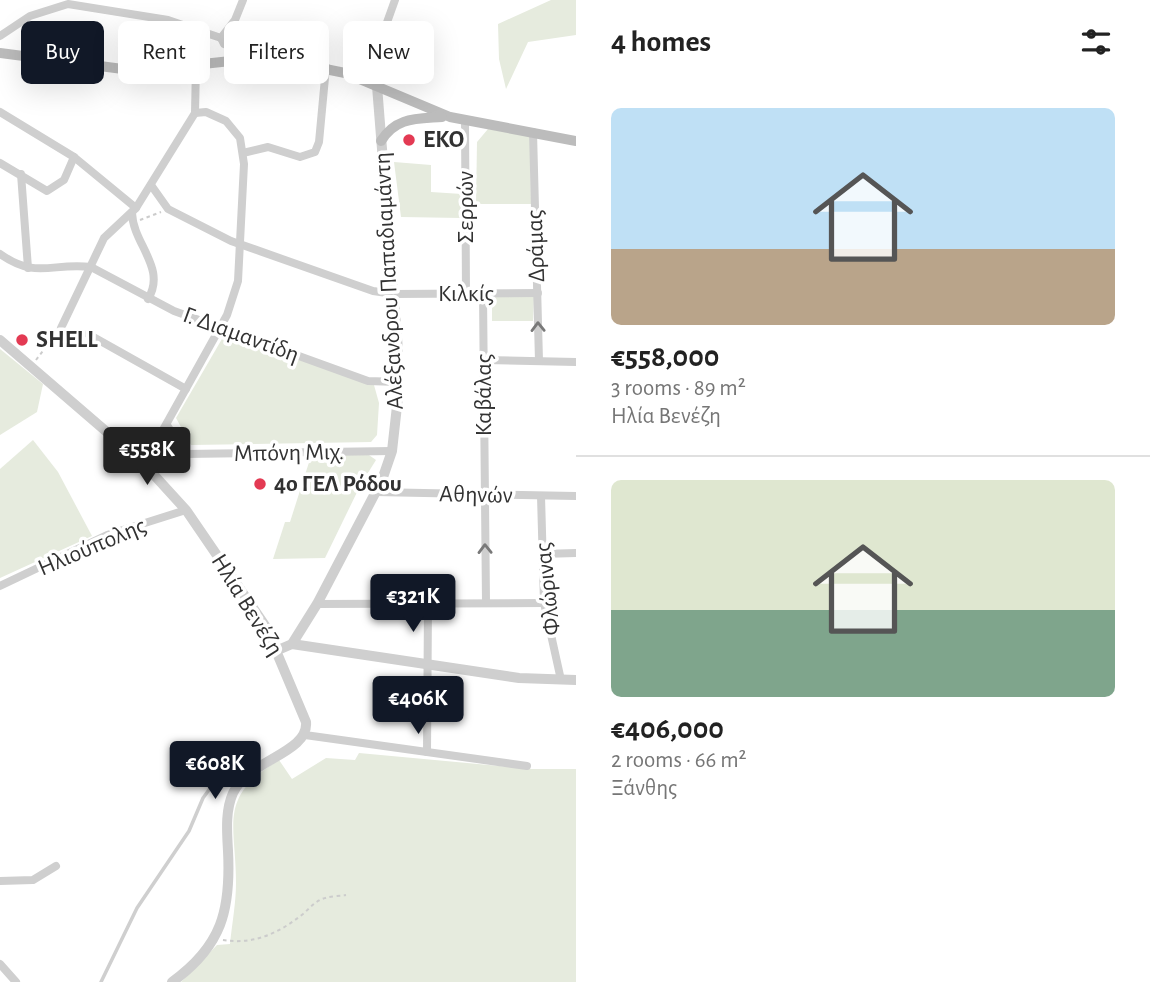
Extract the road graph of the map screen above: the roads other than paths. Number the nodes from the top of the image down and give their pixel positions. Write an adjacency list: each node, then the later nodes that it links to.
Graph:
1 (243, 0): 5 (street)
2 (395, 0): 3 (street)
3 (389, 21)
4 (0, 36): 5 (street)
5 (221, 38): 6 (street)
6 (224, 44)
7 (0, 52): 8 (main road)
8 (118, 70)
9 (196, 84): 13 (street)
10 (324, 84): 19 (street)
11 (372, 84): 14 (main road); 18 (street, Αλέξανδρου Παπαδιαμάντη)
12 (0, 112): 20 (street)
13 (195, 113): 19 (street); 23 (street)
14 (450, 117): 15 (main road); 18 (main road)
15 (466, 120): 16 (main road); 31 (street, Σερρών)
16 (533, 132): 17 (main road); 29 (street, Δράμας)
17 (576, 141)
18 (381, 142): 30 (street, Αλέξανδρου Παπαδιαμάντη)
19 (243, 153): 25 (street)
20 (74, 157): 22 (street); 24 (street)
21 (0, 163): 22 (street)
22 (21, 174): 28 (street)
23 (151, 185): 24 (street); 25 (street, Κιλκίς)
24 (134, 210): 27 (street); 33 (street)
25 (240, 244): 30 (street, Κιλκίς); 35 (street)
26 (0, 254): 28 (street)
27 (91, 267): 28 (street); 33 (street, Γ. Διαμαντίδη); 34 (street)
28 (28, 268)
29 (538, 293): 32 (street, Κιλκίς); 39 (street, Δράμας, one-way to 29)
30 (394, 294): 31 (street, Κιλκίς); 41 (street, Αλέξανδρου Παπαδιαμάντη)
31 (466, 294): 32 (street, Κιλκίς)
32 (483, 294): 38 (street, Καβάλας)
33 (148, 299): 35 (street, Γ. Διαμαντίδη)
34 (61, 328)
35 (219, 328): 41 (street, Γ. Διαμαντίδη); 42 (street)
36 (88, 334): 42 (street)
37 (0, 340): 46 (street, Ηλία Βενέζη)
38 (484, 360): 39 (street); 48 (street, Καβάλας)
39 (539, 361): 40 (street)
40 (576, 362)
41 (398, 382): 44 (street, Αλέξανδρου Παπαδιαμάντη)
42 (186, 389): 43 (street)
43 (167, 425): 45 (street); 46 (street)
44 (392, 452): 45 (street, Μπόνη Μιχ.); 47 (street, Αλέξανδρου Παπαδιαμάντη)
45 (184, 454): 46 (street, Μπόνη Μιχ.)
46 (144, 464): 51 (street, Ηλία Βενέζη)
47 (375, 492): 48 (street, Αθηνών); 58 (street, Αλέξανδρου Παπαδιαμάντη)
48 (484, 496): 49 (street, Αθηνών); 55 (street, Καβάλας, one-way to 48)
49 (541, 496): 50 (street, Αθηνών); 53 (street, Φλώρινας)
50 (576, 496)
51 (186, 510): 54 (street, Ηλιούπολης); 60 (street, Ηλία Βενέζη)
52 (576, 553): 53 (street)
53 (542, 554): 57 (street, Φλώρινας)
54 (0, 586)
55 (486, 602): 56 (street); 57 (street)
56 (428, 603): 58 (street); 61 (street)
57 (544, 603): 62 (street, Φλώρινας)
58 (317, 604): 59 (street, Αλέξανδρου Παπαδιαμάντη)
59 (292, 644): 60 (street); 61 (street)
60 (278, 650): 64 (street, Ηλία Βενέζη)
61 (428, 666): 62 (street); 65 (street)
62 (561, 680): 63 (street)
63 (576, 680)
64 (305, 735): 65 (street); 67 (street)
65 (427, 752): 66 (street)
66 (527, 766)
67 (253, 769): 73 (lane); 74 (street)
68 (56, 866): 69 (street)
69 (0, 881)
70 (0, 964): 72 (street)
71 (0, 973): 72 (street)
72 (15, 982)
73 (101, 982)
74 (172, 982)

